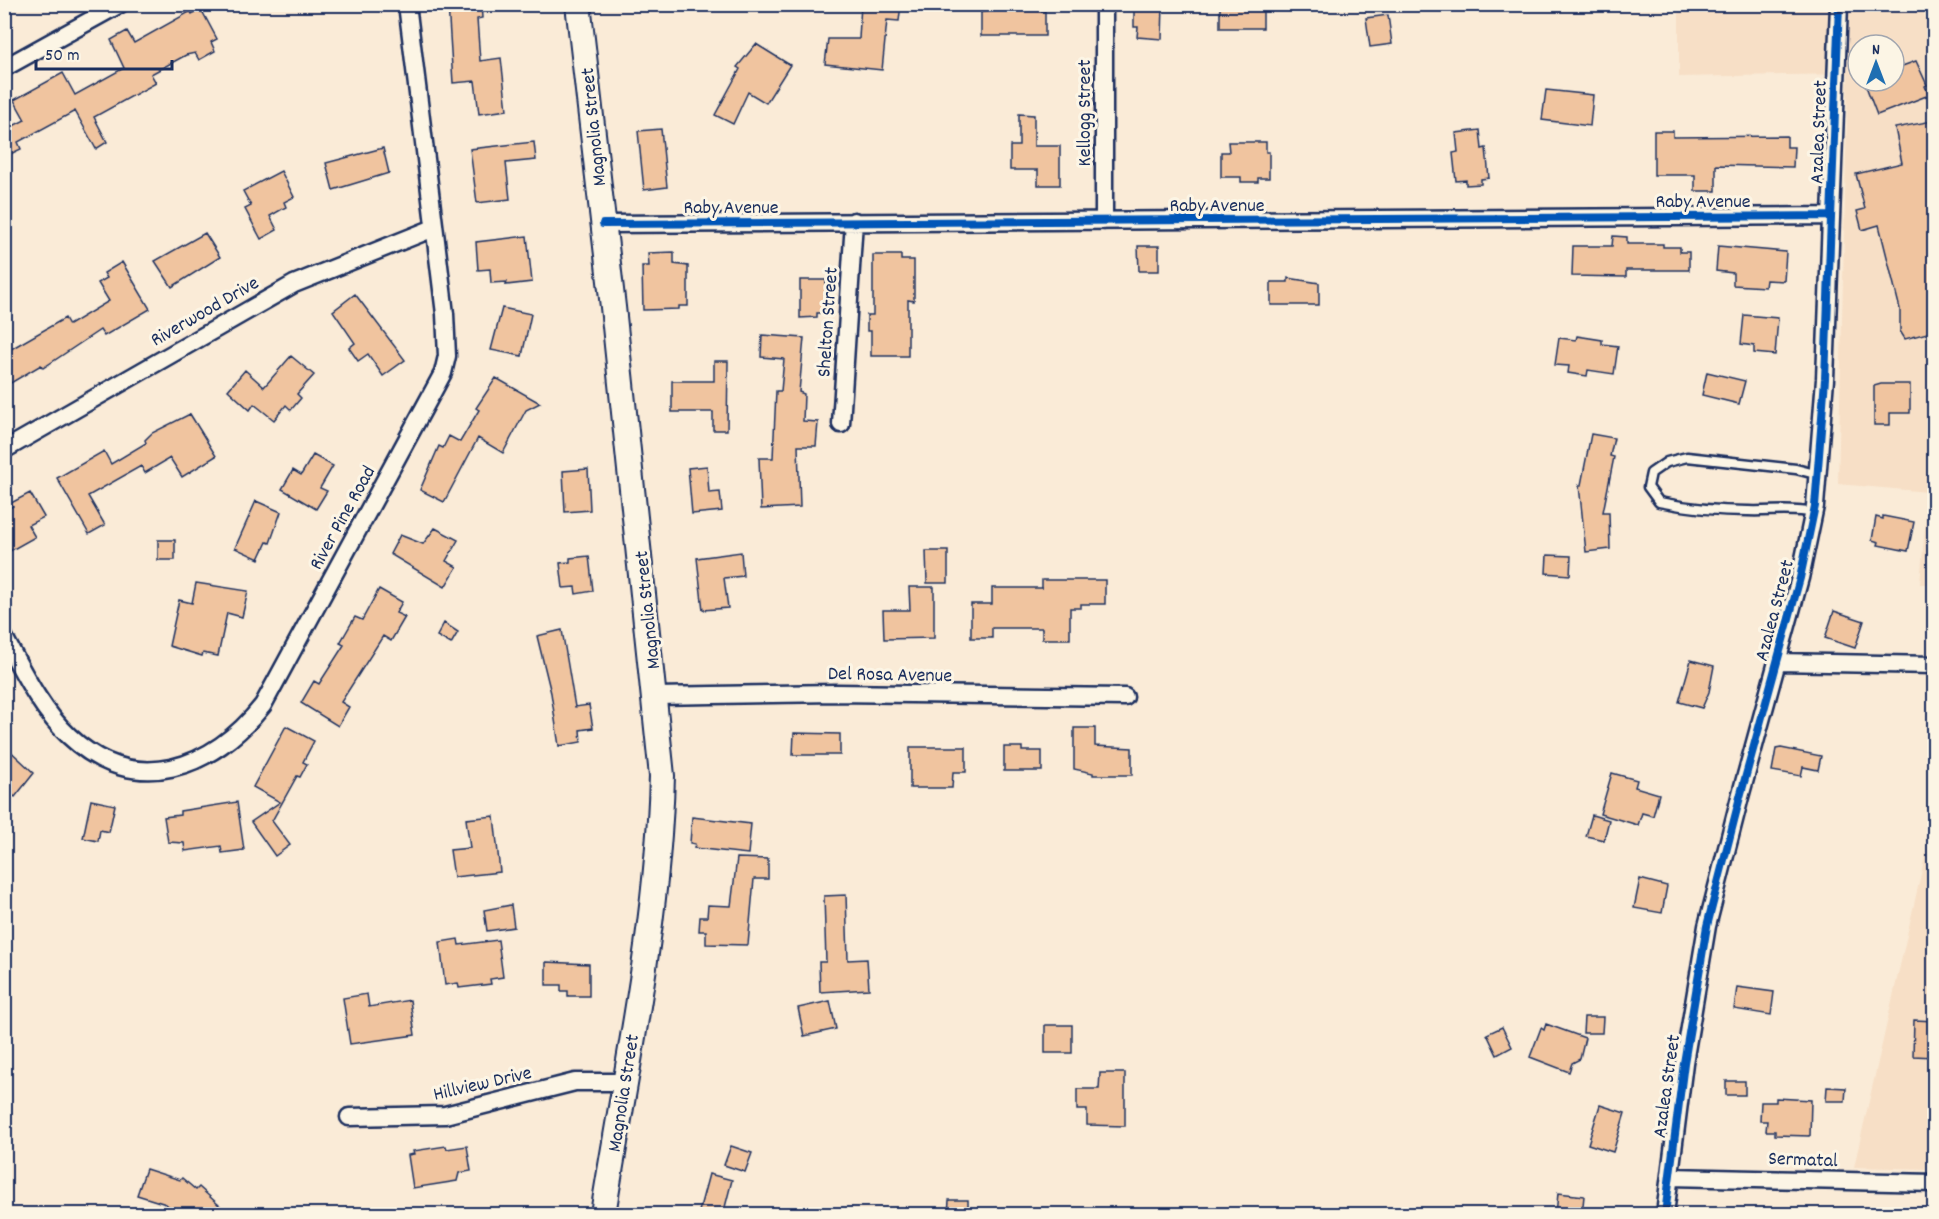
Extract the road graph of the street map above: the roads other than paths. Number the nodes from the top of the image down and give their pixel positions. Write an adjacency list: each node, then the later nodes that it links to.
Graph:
1 (120, 4): 6 (street)
2 (407, 4): 11 (street, River Pine Road)
3 (578, 4): 10 (street, Magnolia Street)
4 (1104, 4): 9 (street, Kellogg Street)
5 (1839, 4): 7 (street, Azalea Street)
6 (4, 68)
7 (1830, 216): 9 (street, Raby Avenue); 14 (street, Azalea Street)
8 (854, 221): 9 (street, Raby Avenue); 10 (street, Raby Avenue); 12 (street, Shelton Street)
9 (1104, 221)
10 (603, 224): 19 (street, Magnolia Street)
11 (434, 228): 13 (street, Riverwood Drive); 16 (street, River Pine Road)
12 (841, 424)
13 (4, 450)
14 (1819, 475): 15 (street, Azalea Street); 15 (lane)
15 (1814, 513): 17 (street, Azalea Street)
16 (4, 637)
17 (1777, 662): 18 (street); 23 (street, Azalea Street)
18 (1935, 665)
19 (656, 696): 20 (street, Del Rosa Avenue); 21 (street, Magnolia Street)
20 (1125, 697)
21 (624, 1082): 22 (street, Hillview Drive); 25 (street, Magnolia Street)
22 (349, 1118)
23 (1670, 1177): 24 (street, Sermatal); 26 (street, Azalea Street)
24 (1935, 1183)
25 (603, 1215)
26 (1665, 1215)

